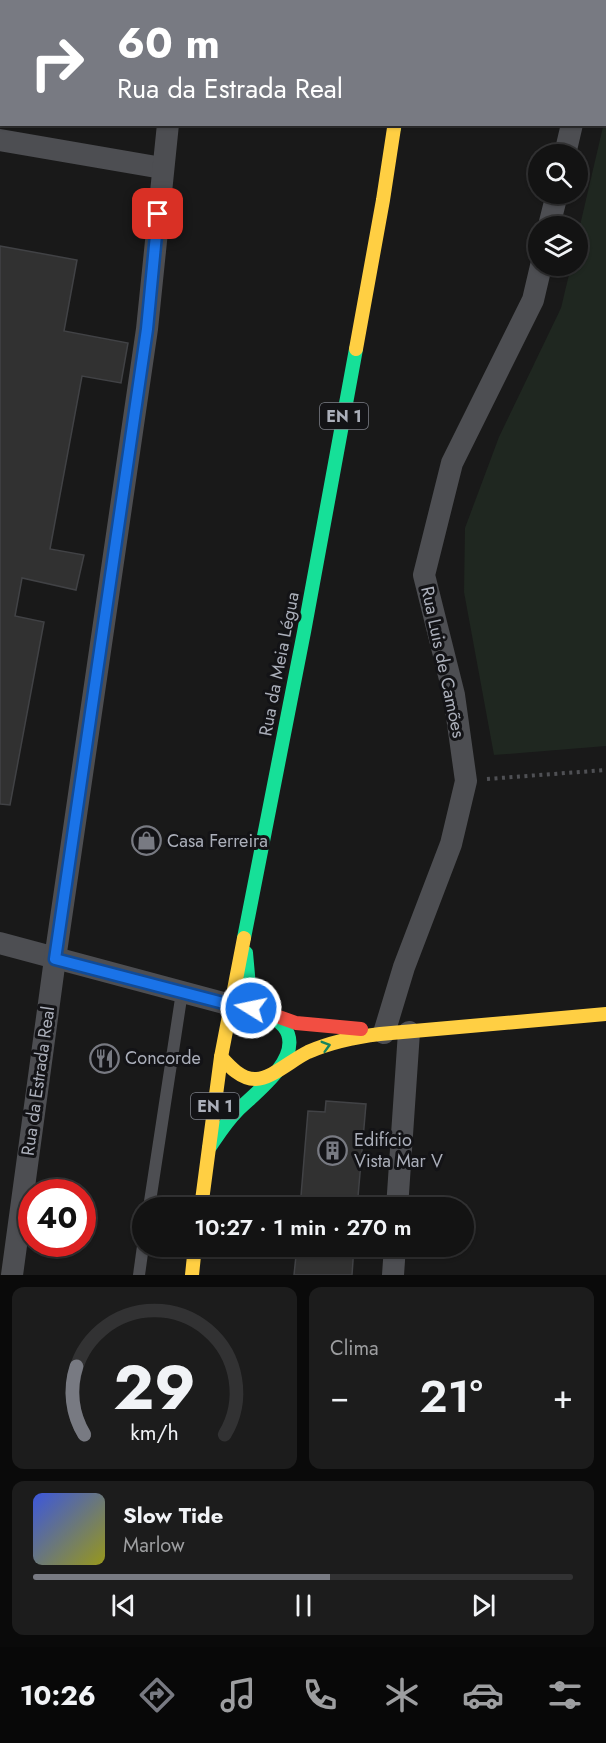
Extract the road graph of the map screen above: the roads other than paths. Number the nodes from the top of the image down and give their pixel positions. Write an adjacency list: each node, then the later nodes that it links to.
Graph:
1 (168, 126): 6 (street, Rua da Estrada Real)
2 (395, 126): 8 (main road, Rua da Meia Légua / EN 1)
3 (572, 126): 5 (street)
4 (0, 140): 6 (street)
5 (567, 144)
6 (162, 168): 10 (street, Rua da Estrada Real)
7 (539, 276): 15 (street, Rua Luis de Camões)
8 (245, 936): 12 (main road, Rua da Meia Légua / EN 1); 12 (main road)
9 (0, 943): 10 (street)
10 (55, 959): 11 (street); 25 (street, Rua da Estrada Real)
11 (182, 992): 12 (street); 19 (lane)
12 (241, 1006): 15 (main road); 16 (main road, Rua da Meia Légua / EN 1); 17 (main road)
13 (606, 1014): 14 (main road)
14 (409, 1032): 15 (main road); 21 (street)
15 (384, 1033): 17 (main road, one-way to 15)
16 (221, 1057): 17 (main road); 18 (main road, Rua da Meia Légua / EN 1)
17 (278, 1071): 18 (main road)
18 (209, 1148): 20 (main road, Rua da Meia Légua / EN 1)
19 (151, 1197)
20 (202, 1197)
21 (398, 1197)
22 (142, 1257): 26 (lane)
23 (194, 1257): 27 (main road)
24 (394, 1257): 28 (street)
25 (12, 1275)
26 (139, 1275)
27 (192, 1275)
28 (393, 1275)

